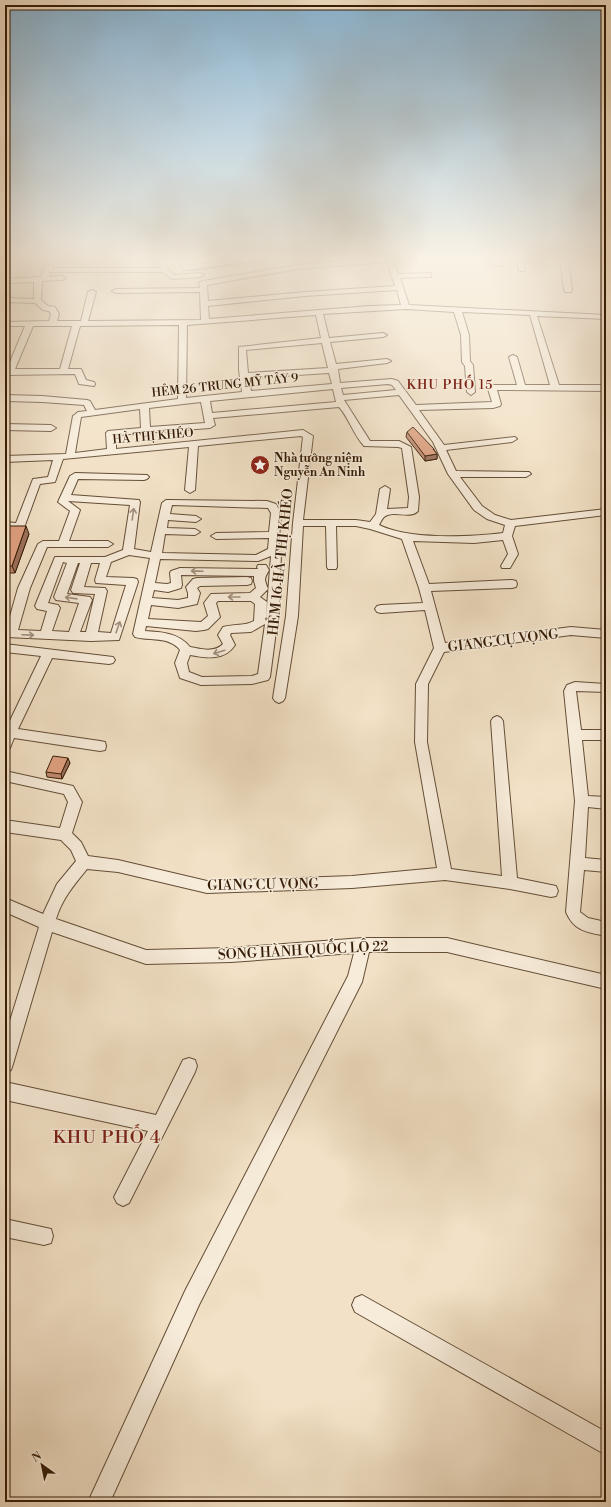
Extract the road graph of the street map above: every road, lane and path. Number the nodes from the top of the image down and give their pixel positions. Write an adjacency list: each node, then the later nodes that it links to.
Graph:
1 (27, 329): 12 (street)
2 (79, 329): 13 (street)
3 (183, 329): 25 (street)
4 (324, 329): 8 (street)
5 (463, 329): 21 (street)
6 (537, 329): 17 (street)
7 (383, 335): 8 (street)
8 (327, 340): 11 (street); 14 (street)
9 (513, 356): 18 (street)
10 (387, 361): 11 (street)
11 (334, 369): 14 (street); 16 (street)
12 (7, 372): 13 (street)
13 (63, 372): 15 (street)
14 (244, 376): 22 (street)
15 (91, 384)
16 (337, 385): 20 (street, HẺM 26 TRUNG MỸ TÂY 9); 22 (street, HẺM 26 TRUNG MỸ TÂY 9); 26 (street)
17 (555, 387): 18 (street); 19 (street)
18 (522, 388): 28 (street)
19 (606, 388)
20 (400, 392): 26 (street); 28 (street, HẺM 26 TRUNG MỸ TÂY 9)
21 (471, 392)
22 (246, 394): 24 (street, HẺM 26 TRUNG MỸ TÂY 9)
23 (5, 398): 29 (street)
24 (204, 398): 25 (street, HẺM 26 TRUNG MỸ TÂY 9); 30 (street)
25 (182, 401): 27 (street, HẺM 26 TRUNG MỸ TÂY 9)
26 (341, 401): 30 (street); 49 (street)
27 (144, 406): 29 (street, HẺM 26 TRUNG MỸ TÂY 9); 33 (street)
28 (414, 408): 37 (street, HẺM 26 TRUNG MỸ TÂY 9)
29 (92, 412): 39 (street)
30 (208, 416): 33 (street)
31 (5, 427): 32 (street)
32 (51, 428)
33 (146, 430): 38 (street)
34 (303, 433): 36 (street, HÀ THỊ KHÉO); 52 (street, HẺM 16 HÀ THỊ KHÉO)
35 (512, 439): 37 (street)
36 (194, 444): 38 (street, HÀ THỊ KHÉO); 46 (street)
37 (441, 448): 42 (street, HẺM 26 TRUNG MỸ TÂY 9)
38 (112, 452): 39 (street, HÀ THỊ KHÉO)
39 (70, 456): 40 (street, HÀ THỊ KHÉO)
40 (59, 457): 41 (street, HÀ THỊ KHÉO); 55 (street)
41 (5, 459)
42 (453, 474): 43 (street); 53 (street, HẺM 26 TRUNG MỸ TÂY 9)
43 (526, 474)
44 (144, 477): 47 (street)
45 (385, 489): 49 (street)
46 (190, 490)
47 (65, 498): 63 (street); 66 (street, one-way to 47)
48 (606, 512): 53 (street)
49 (381, 514): 56 (street)
50 (164, 517): 51 (street); 57 (street); 59 (street)
51 (196, 519)
52 (298, 523): 54 (street); 93 (street, HẺM 16 HÀ THỊ KHÉO)
53 (511, 523): 61 (street)
54 (331, 524): 56 (street); 73 (street)
55 (5, 525)
56 (373, 526): 62 (street)
57 (161, 531): 58 (street); 67 (street)
58 (195, 532)
59 (274, 535): 60 (street); 65 (street)
60 (216, 536)
61 (507, 536): 62 (street); 72 (street)
62 (406, 537): 77 (street)
63 (62, 544): 64 (street); 84 (street, one-way to 84)
64 (108, 544)
65 (273, 551): 68 (street); 89 (street)
66 (128, 552): 67 (street); 71 (street)
67 (156, 556): 68 (street); 76 (street)
68 (258, 558): 74 (street)
69 (74, 559): 70 (street); 84 (street); 85 (street, one-way to 69)
70 (87, 559): 71 (street); 86 (street)
71 (106, 560): 86 (street, one-way to 71)
72 (506, 566)
73 (332, 568)
74 (259, 577): 76 (street, one-way to 76); 78 (street); 79 (street)
75 (512, 584): 77 (street)
76 (150, 586): 79 (street)
77 (426, 588): 80 (street)
78 (253, 596): 82 (street, one-way to 82); 89 (street, one-way to 89)
79 (146, 601): 82 (street)
80 (430, 606): 81 (street); 88 (street)
81 (381, 609)
82 (142, 622): 89 (street)
83 (606, 634): 88 (street, GIANG CỰ VỌNG)
84 (45, 635): 85 (street)
85 (73, 636): 86 (street)
86 (91, 637)
87 (5, 648): 90 (street)
88 (440, 648): 107 (street, GIANG CỰ VỌNG)
89 (186, 650)
90 (48, 653): 91 (street); 97 (street)
91 (109, 660)
92 (606, 688): 95 (street)
93 (279, 698)
94 (497, 722): 108 (street)
95 (575, 735): 96 (street); 100 (street)
96 (606, 735)
97 (8, 738): 98 (street)
98 (100, 746)
99 (5, 776): 103 (street)
100 (582, 801): 101 (street); 105 (street)
101 (606, 802)
102 (5, 826): 103 (street)
103 (65, 835): 104 (street)
104 (84, 862): 107 (street, GIANG CỰ VỌNG); 111 (street)
105 (576, 863): 106 (street); 112 (street)
106 (606, 866)
107 (445, 874): 108 (street, GIANG CỰ VỌNG)
108 (510, 883): 109 (street, GIANG CỰ VỌNG)
109 (551, 891)
110 (5, 905): 111 (street, SONG HÀNH QUỐC LỘ 22)
111 (46, 923): 113 (street, SONG HÀNH QUỐC LỘ 22); 115 (street)
112 (606, 929)
113 (363, 945): 114 (street, SONG HÀNH QUỐC LỘ 22); 125 (street)
114 (606, 982)
115 (10, 1030): 116 (street)
116 (5, 1064)
117 (189, 1066): 119 (street)
118 (5, 1091): 119 (street)
119 (160, 1125): 120 (street)
120 (123, 1197)
121 (5, 1228): 122 (street)
122 (44, 1236)
123 (362, 1305): 124 (street)
124 (606, 1444)
125 (100, 1502)

